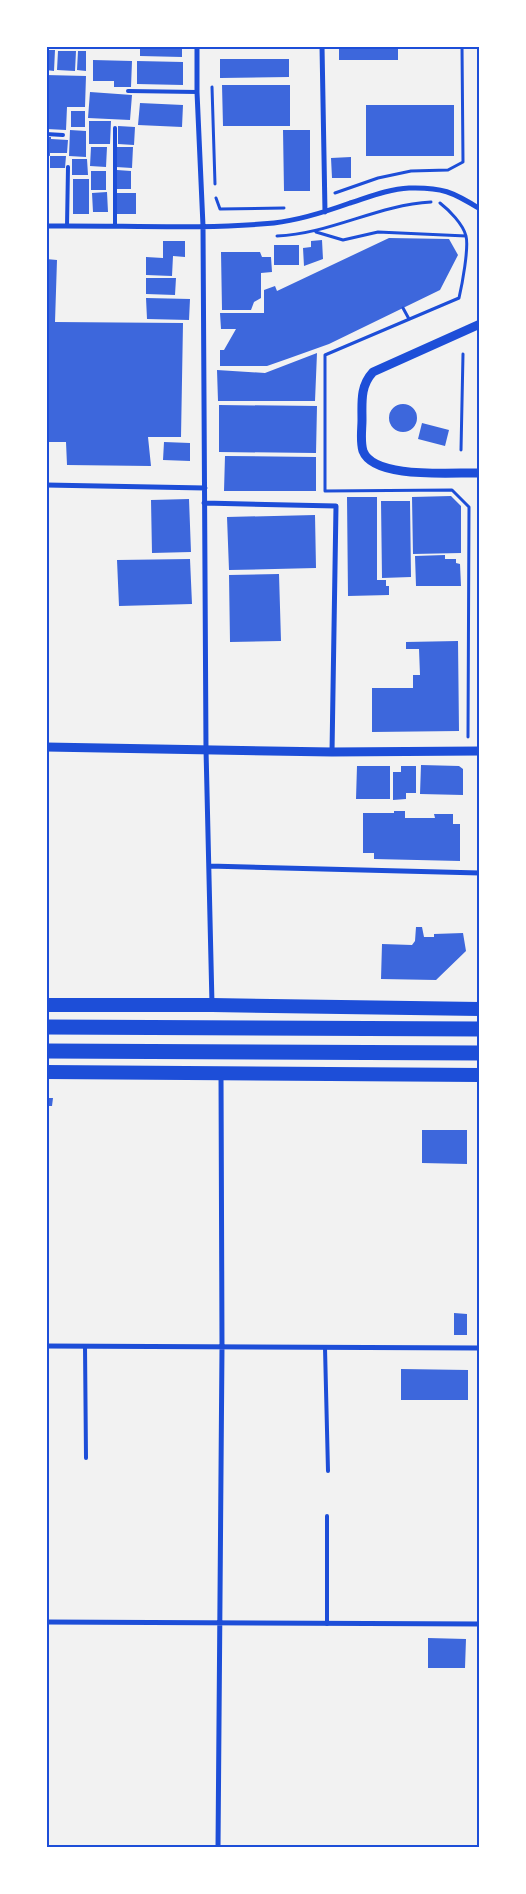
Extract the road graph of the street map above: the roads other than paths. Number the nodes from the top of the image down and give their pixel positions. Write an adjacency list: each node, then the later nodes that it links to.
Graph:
1 (197, 46): 4 (street)
2 (322, 46): 10 (street)
3 (128, 91): 4 (lane)
4 (197, 92): 14 (street)
5 (115, 128): 13 (lane)
6 (46, 134): 7 (lane)
7 (63, 135)
8 (68, 167): 12 (lane)
9 (480, 209): 10 (street)
10 (325, 212): 14 (street)
11 (46, 226): 12 (street)
12 (67, 226): 13 (street)
13 (115, 226): 14 (street)
14 (203, 226): 18 (street)
15 (480, 324): 16 (street)
16 (480, 473)
17 (46, 485): 18 (street)
18 (205, 488): 19 (street)
19 (204, 503): 21 (street); 23 (street)
20 (46, 747): 21 (street)
21 (206, 749): 23 (street); 24 (street)
22 (480, 751): 23 (street)
23 (332, 752)
24 (209, 866): 25 (street); 27 (street)
25 (480, 873)
26 (46, 1005): 27 (highway)
27 (212, 1005): 28 (highway)
28 (480, 1009)
29 (46, 1027): 30 (highway)
30 (480, 1029)
31 (46, 1051): 32 (highway)
32 (480, 1053)
33 (46, 1072): 34 (highway)
34 (221, 1073): 35 (highway); 38 (street)
35 (480, 1075)
36 (46, 1346): 37 (street)
37 (85, 1346): 38 (street); 41 (lane)
38 (222, 1347): 39 (street); 45 (street)
39 (325, 1348): 40 (street); 42 (lane)
40 (480, 1348)
41 (86, 1458)
42 (328, 1471)
43 (327, 1516): 46 (lane)
44 (46, 1622): 45 (street)
45 (220, 1624): 46 (street); 48 (street)
46 (327, 1624): 47 (street)
47 (480, 1624)
48 (218, 1848)

